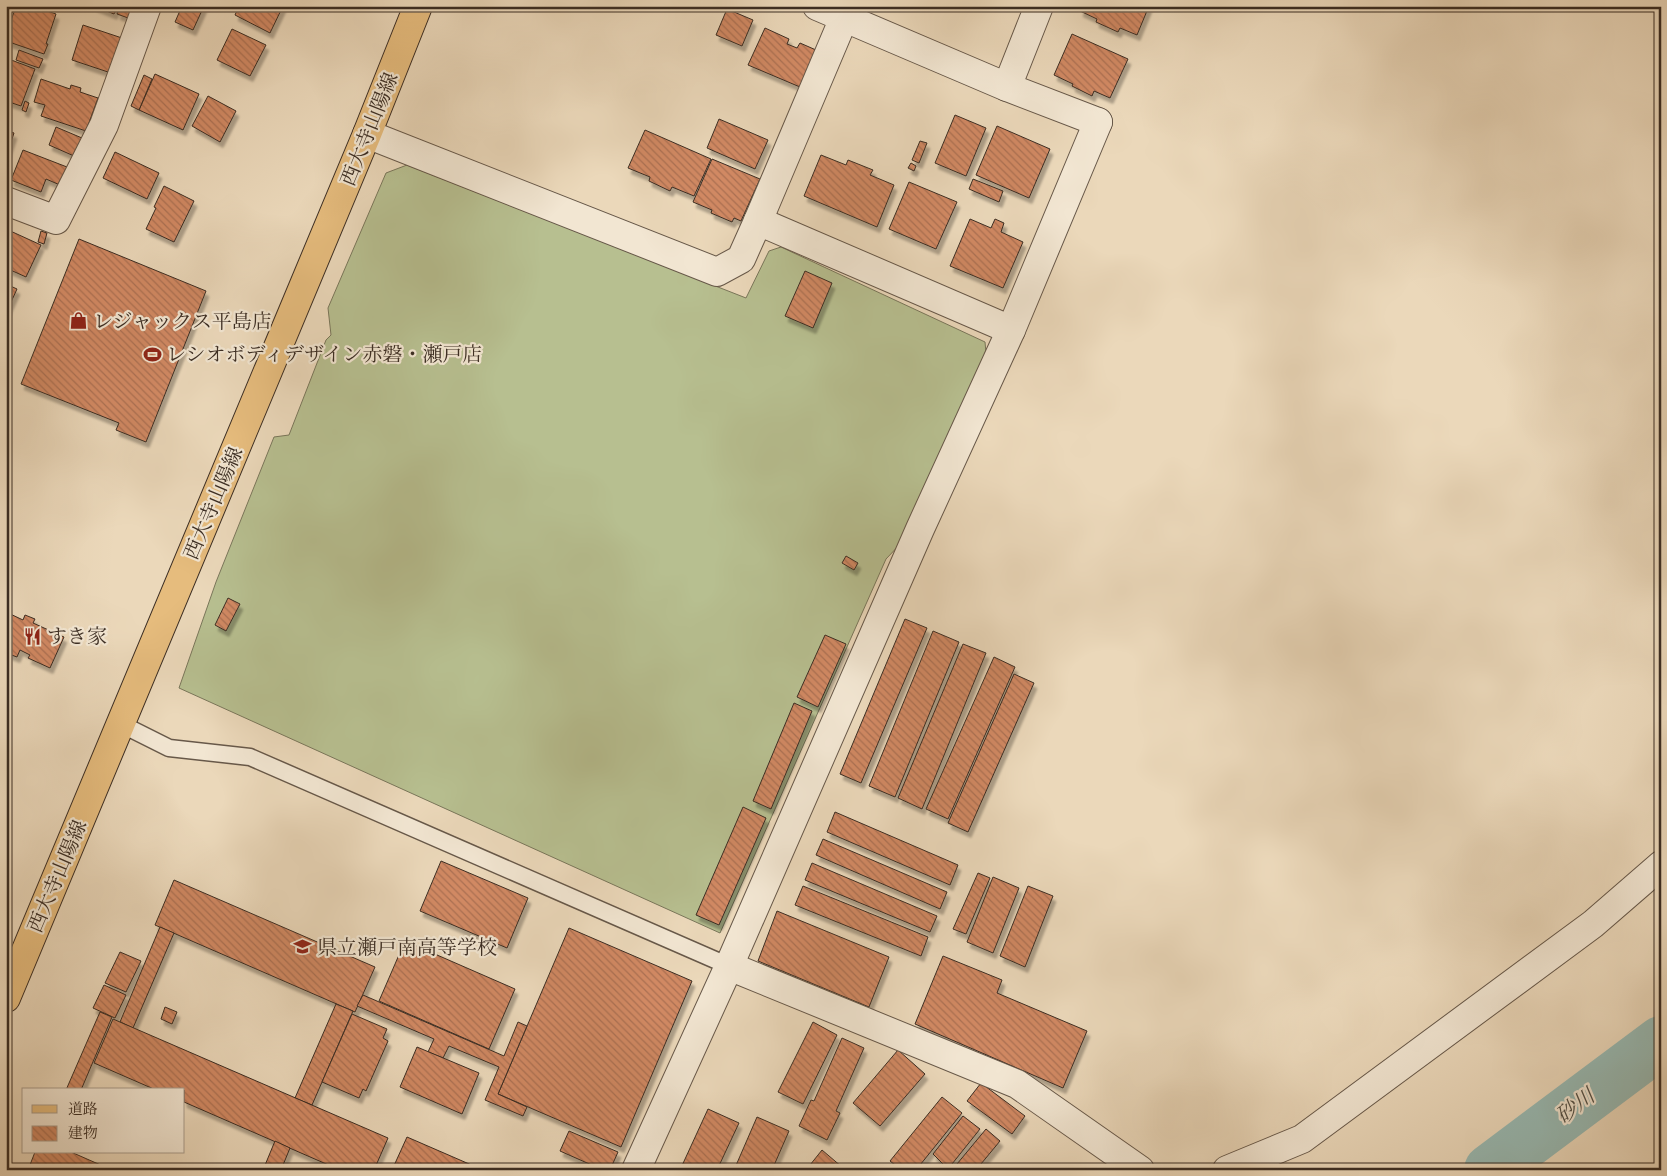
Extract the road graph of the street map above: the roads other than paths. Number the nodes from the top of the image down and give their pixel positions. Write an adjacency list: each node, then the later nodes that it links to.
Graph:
1 (147, 6): 8 (street)
2 (418, 6): 7 (main road, 西大寺山陽線)
3 (817, 6): 5 (street)
4 (1039, 6): 6 (street)
5 (847, 12): 6 (street); 9 (street)
6 (1007, 87): 10 (street)
7 (367, 134): 9 (street); 11 (main road, 西大寺山陽線)
8 (6, 201)
9 (758, 221): 10 (street)
10 (1011, 330): 13 (street)
11 (121, 724): 13 (lane); 14 (main road, 西大寺山陽線)
12 (1661, 865): 17 (street)
13 (729, 966): 15 (street); 16 (street)
14 (6, 998)
15 (636, 1170)
16 (1140, 1170)
17 (1227, 1170)

